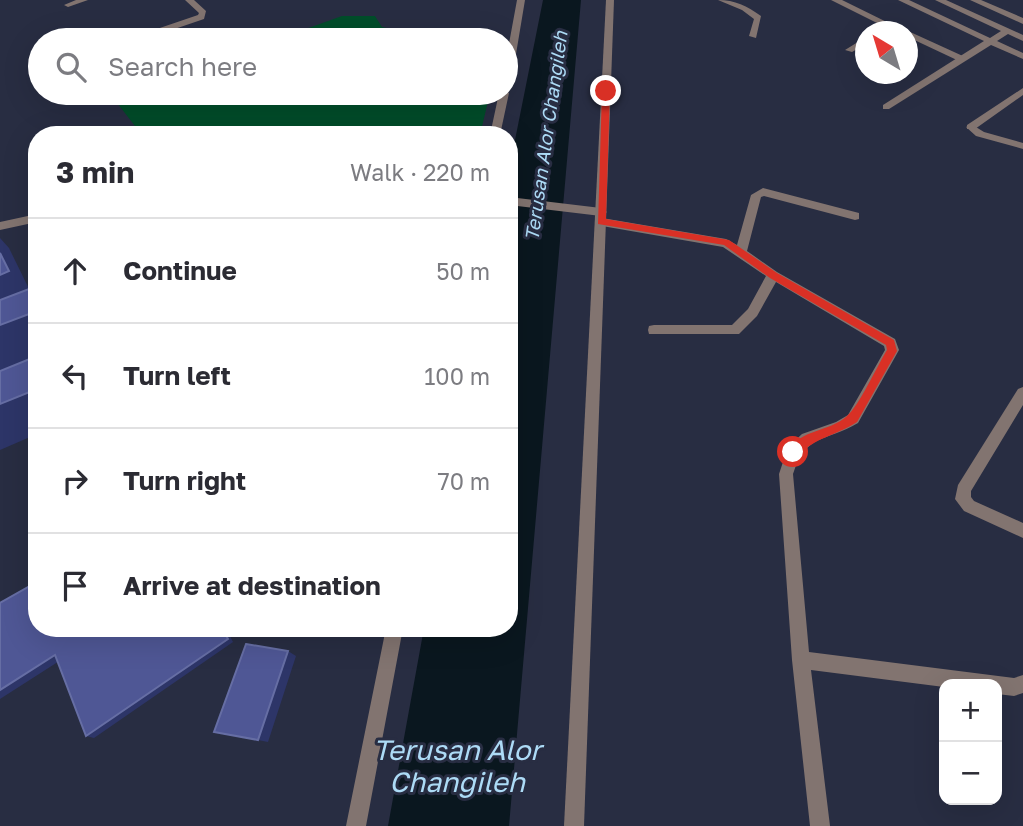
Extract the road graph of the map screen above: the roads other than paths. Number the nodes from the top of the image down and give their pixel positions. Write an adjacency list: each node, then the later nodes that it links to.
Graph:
1 (84, 0): 10 (street)
2 (189, 0): 13 (street)
3 (522, 0): 14 (street)
4 (610, 0): 31 (street)
5 (722, 0): 16 (street)
6 (835, 0): 11 (street)
7 (902, 0): 19 (street)
8 (939, 0): 15 (street)
9 (974, 0): 12 (street)
10 (68, 5)
11 (881, 21)
12 (1023, 21)
13 (169, 28)
14 (517, 28)
15 (1007, 31): 17 (street); 19 (street)
16 (752, 36)
17 (1023, 38)
18 (918, 39): 23 (street)
19 (991, 41): 22 (street); 23 (street)
20 (855, 46): 21 (street)
21 (849, 50)
22 (1023, 56)
23 (962, 59): 26 (street)
24 (1023, 91): 28 (street)
25 (501, 105): 27 (street)
26 (886, 107)
27 (497, 126)
28 (1023, 146)
29 (518, 202): 31 (street)
30 (855, 216): 34 (street)
31 (601, 217): 34 (street); 45 (street)
32 (28, 220): 33 (street)
33 (0, 226)
34 (741, 251): 35 (street)
35 (774, 275): 36 (street); 40 (street)
36 (654, 330)
37 (1023, 393): 38 (street)
38 (1023, 531)
39 (393, 637): 44 (street)
40 (801, 660): 41 (street); 46 (street)
41 (955, 679)
42 (1023, 684): 43 (street)
43 (1002, 685)
44 (356, 826)
45 (574, 826)
46 (820, 826)

